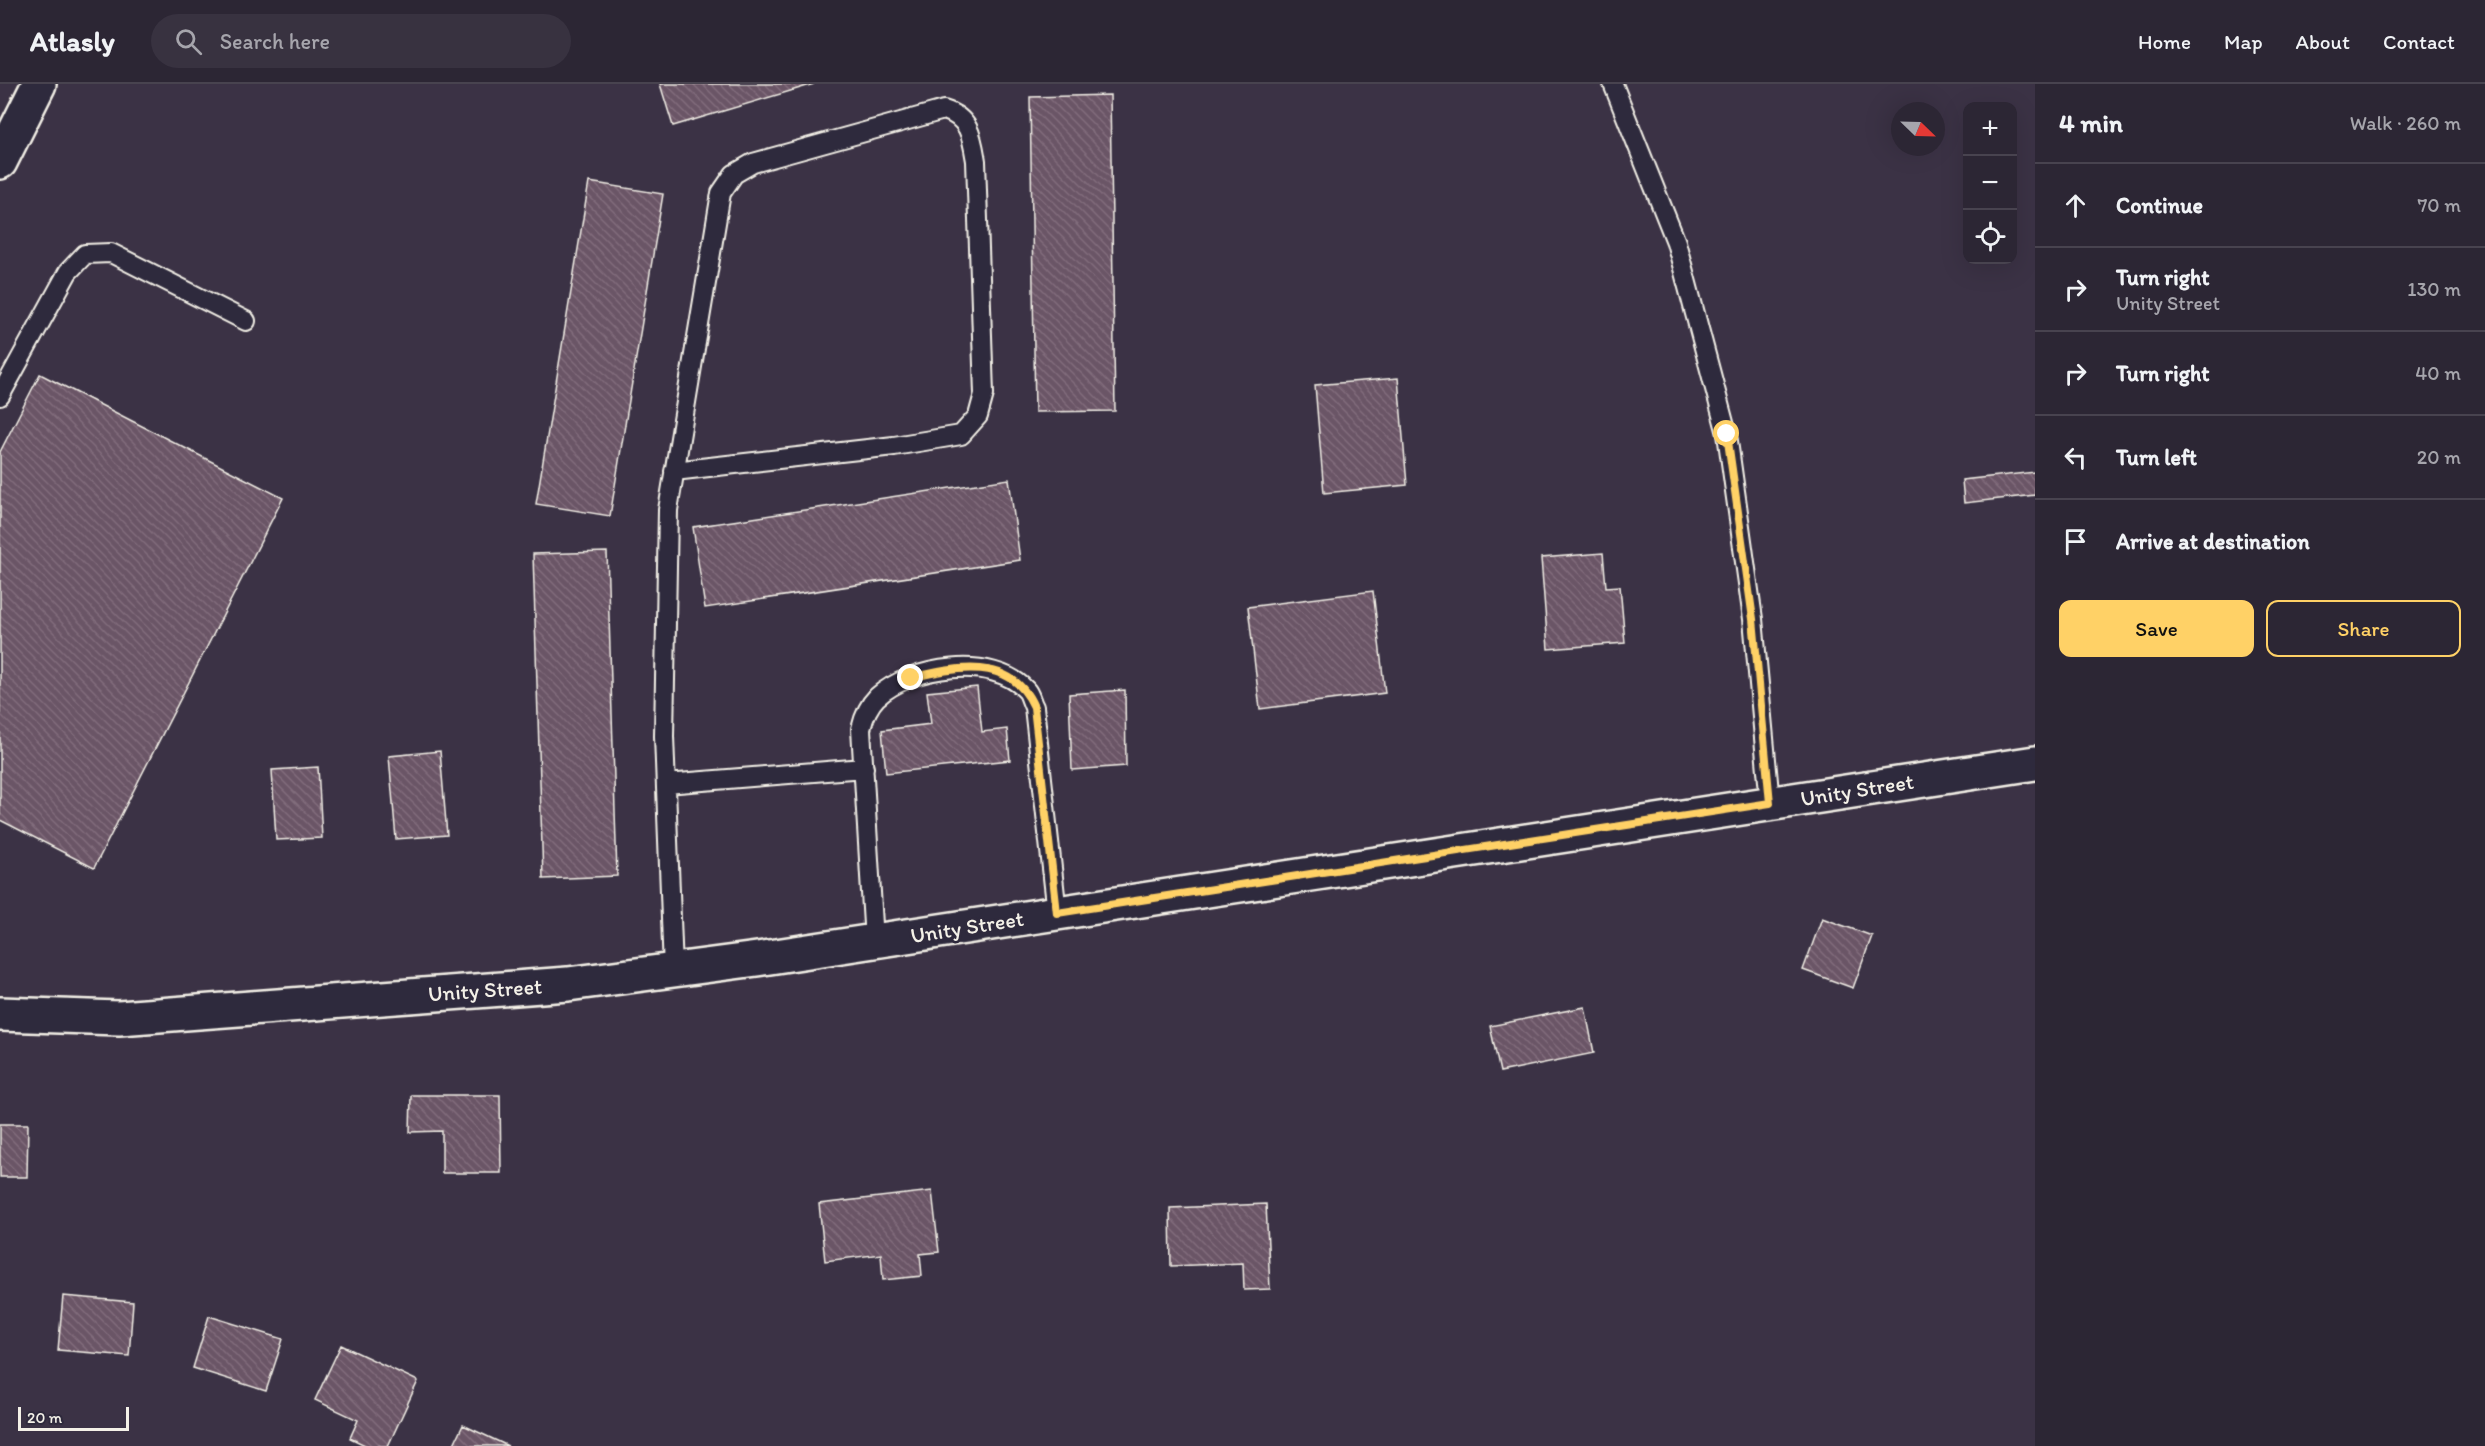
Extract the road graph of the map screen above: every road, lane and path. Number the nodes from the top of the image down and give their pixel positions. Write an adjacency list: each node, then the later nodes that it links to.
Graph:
1 (39, 84): 3 (street)
2 (1613, 84): 10 (lane)
3 (0, 162)
4 (246, 321): 5 (lane)
5 (0, 396)
6 (674, 471): 6 (lane); 9 (lane)
7 (2035, 763): 10 (street, Unity Street)
8 (864, 768): 9 (lane); 11 (lane); 12 (lane)
9 (666, 784): 13 (lane)
10 (1770, 803): 11 (street, Unity Street)
11 (1057, 913): 12 (street, Unity Street)
12 (874, 941): 13 (street, Unity Street)
13 (673, 970): 14 (street, Unity Street)
14 (0, 1014)

